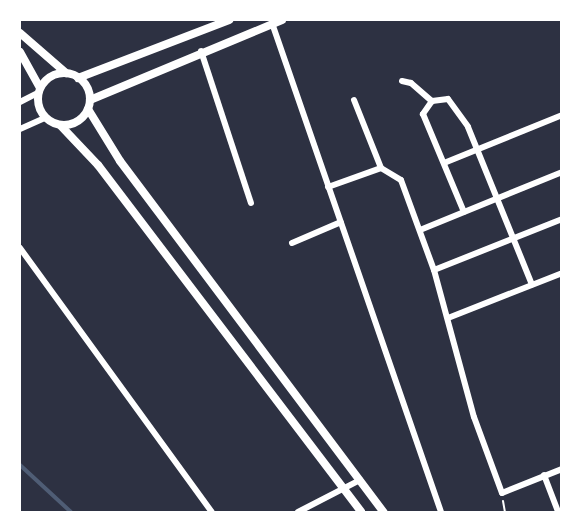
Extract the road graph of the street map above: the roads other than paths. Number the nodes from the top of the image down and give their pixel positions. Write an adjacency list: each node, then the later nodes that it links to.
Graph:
1 (229, 20): 8 (main road)
2 (282, 20): 3 (main road)
3 (272, 23): 5 (main road); 23 (street)
4 (20, 33): 7 (street)
5 (201, 50): 14 (main road); 25 (street)
6 (20, 52): 10 (street)
7 (66, 73): 8 (main road); 10 (main road)
8 (78, 78): 14 (main road)
9 (402, 81): 12 (street)
10 (39, 90): 13 (street); 16 (main road)
11 (354, 100): 21 (street)
12 (432, 101): 19 (street); 20 (street)
13 (20, 102)
14 (89, 105): 17 (main road); 39 (main road)
15 (561, 115): 19 (street)
16 (45, 118): 17 (main road); 18 (street)
17 (62, 126): 40 (main road)
18 (20, 129)
19 (478, 148): 20 (street); 24 (street)
20 (444, 163): 26 (street)
21 (381, 168): 23 (street); 29 (street)
22 (561, 172): 24 (street)
23 (328, 187): 28 (street)
24 (498, 198): 26 (street); 30 (street)
25 (251, 203)
26 (464, 212): 29 (street)
27 (561, 219): 30 (street)
28 (341, 222): 31 (street); 47 (street)
29 (420, 230): 33 (street)
30 (514, 238): 33 (street); 35 (street)
31 (292, 243)
32 (20, 248): 41 (street)
33 (434, 270): 36 (street)
34 (561, 273): 35 (street)
35 (532, 285): 36 (street)
36 (448, 318): 38 (street)
37 (561, 469): 38 (street)
38 (544, 475): 48 (street)
39 (360, 480): 40 (street); 46 (main road)
40 (343, 488): 44 (street); 45 (main road)
41 (201, 499): 42 (street); 43 (street)
42 (207, 513)
43 (212, 513)
44 (298, 513)
45 (361, 513)
46 (384, 513)
47 (441, 513)
48 (558, 513)

